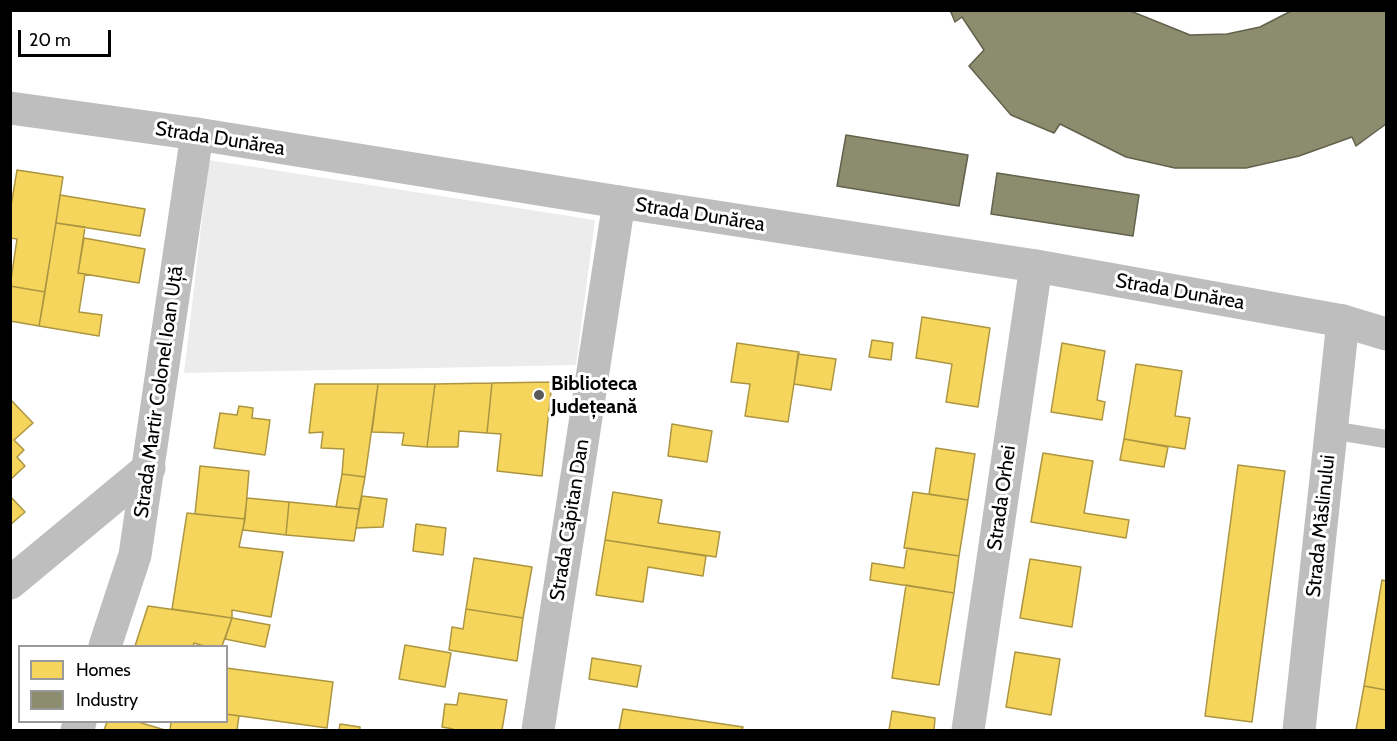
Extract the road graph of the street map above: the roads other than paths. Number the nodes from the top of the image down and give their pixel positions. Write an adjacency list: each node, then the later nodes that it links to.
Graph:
1 (10, 108): 2 (street, Strada Dunărea)
2 (196, 134): 3 (street, Strada Dunărea); 9 (street, Strada Martir Colonel Ioan Uță)
3 (619, 202): 4 (street, Strada Dunărea); 12 (street, Strada Căpitan Dan)
4 (1036, 266): 5 (street, Strada Dunărea); 13 (street, Strada Orhei)
5 (1343, 321): 6 (street, Strada Dunărea); 7 (street, Strada Măslinului)
6 (1386, 334)
7 (1331, 430): 8 (lane); 14 (street, Strada Măslinului)
8 (1386, 439)
9 (149, 468): 10 (street); 11 (street, Strada Martir Colonel Ioan Uță)
10 (10, 583)
11 (105, 645)
12 (538, 730)
13 (968, 730)
14 (1299, 730)

